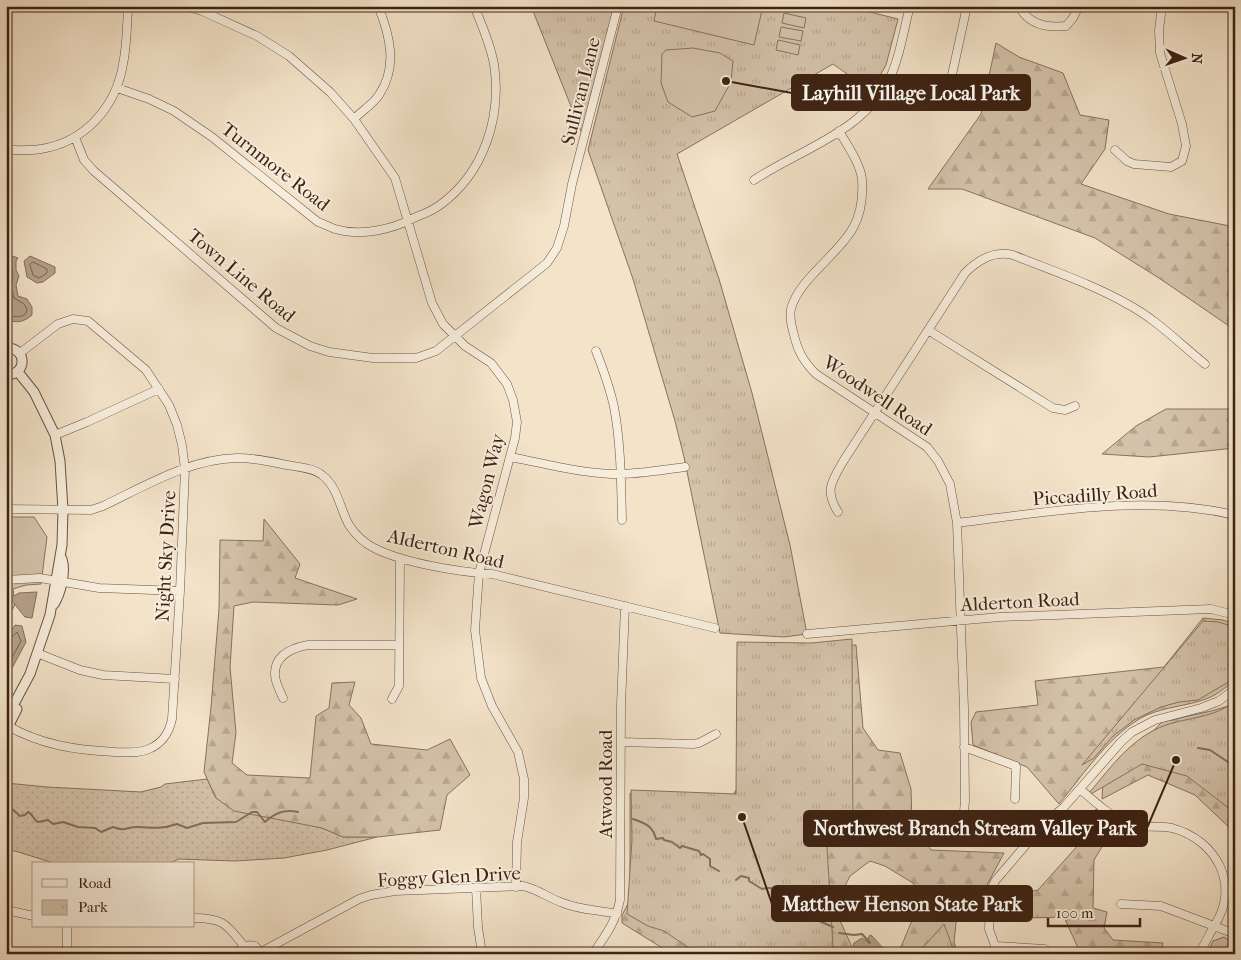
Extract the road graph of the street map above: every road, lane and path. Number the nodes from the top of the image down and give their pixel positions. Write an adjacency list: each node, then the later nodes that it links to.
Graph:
1 (128, 6): 11 (street)
2 (184, 6): 13 (street, Wagon Way)
3 (378, 6): 13 (street)
4 (474, 6): 19 (street, Turnmore Road)
5 (618, 6): 21 (street, Sullivan Lane)
6 (910, 6): 14 (street)
7 (967, 6): 12 (street)
8 (1019, 6): 9 (street)
9 (1079, 6)
10 (1162, 6): 17 (street)
11 (117, 88): 15 (street); 19 (street, Turnmore Road)
12 (952, 95)
13 (354, 119): 19 (street, Wagon Way)
14 (839, 131): 18 (street); 30 (street, Woodwell Road)
15 (75, 137): 16 (street); 21 (street, Town Line Road)
16 (6, 150)
17 (1115, 150)
18 (754, 180)
19 (407, 222): 21 (street, Wagon Way)
20 (928, 330): 25 (street); 29 (street); 30 (street)
21 (454, 336): 32 (street, Wagon Way)
22 (6, 348): 24 (street)
23 (596, 351): 35 (street)
24 (20, 353): 26 (street); 28 (street, Night Sky Drive)
25 (1205, 364)
26 (18, 372): 27 (street); 31 (street)
27 (6, 375)
28 (159, 389): 31 (street); 34 (street, Night Sky Drive)
29 (1075, 406)
30 (875, 413): 38 (street); 41 (street, Woodwell Road)
31 (55, 435): 37 (street)
32 (511, 457): 35 (street); 43 (street, Wagon Way)
33 (685, 467): 35 (street)
34 (185, 469): 37 (street, Alderton Road); 42 (street, Alderton Road); 46 (street, Night Sky Drive)
35 (620, 474): 40 (street)
36 (6, 509): 37 (street, Alderton Road)
37 (64, 510): 45 (street)
38 (838, 512)
39 (1235, 515): 41 (street, Piccadilly Road)
40 (622, 520)
41 (957, 523): 49 (street, Woodwell Road)
42 (400, 558): 43 (street, Alderton Road); 52 (street)
43 (479, 573): 47 (street, Alderton Road); 65 (street, Wagon Way)
44 (6, 580): 45 (street)
45 (58, 581): 46 (street); 53 (street)
46 (180, 591): 54 (street, Night Sky Drive)
47 (625, 606): 50 (street, Alderton Road); 60 (street, Atwood Road)
48 (1235, 615): 49 (street, Alderton Road)
49 (962, 620): 51 (street, Alderton Road); 61 (street, Woodwell Road)
50 (715, 628)
51 (807, 634)
52 (399, 645): 56 (street); 57 (street)
53 (37, 653): 54 (street); 58 (street)
54 (175, 678): 58 (street, Night Sky Drive)
55 (1235, 689): 62 (street)
56 (283, 698)
57 (392, 699)
58 (7, 725)
59 (716, 734): 60 (street)
60 (621, 742): 69 (street, Atwood Road)
61 (964, 747): 63 (street); 64 (street, Woodwell Road)
62 (1080, 789): 72 (street); 76 (street)
63 (1015, 799)
64 (962, 832)
65 (516, 887): 66 (street, Foggy Glen Drive); 69 (street, Foggy Glen Drive)
66 (476, 888): 77 (street, Foggy Glen Drive); 80 (street)
67 (1121, 904): 72 (street)
68 (6, 910): 70 (street)
69 (617, 914): 81 (street, Atwood Road)
70 (32, 916)
71 (195, 918): 75 (street)
72 (1214, 926): 74 (street); 83 (street)
73 (67, 928): 78 (street)
74 (1235, 934)
75 (244, 946): 77 (street); 79 (street)
76 (996, 950): 82 (street)
77 (261, 953)
78 (67, 954)
79 (237, 954)
80 (482, 954)
81 (593, 954)
82 (1044, 954)
83 (1199, 954)

